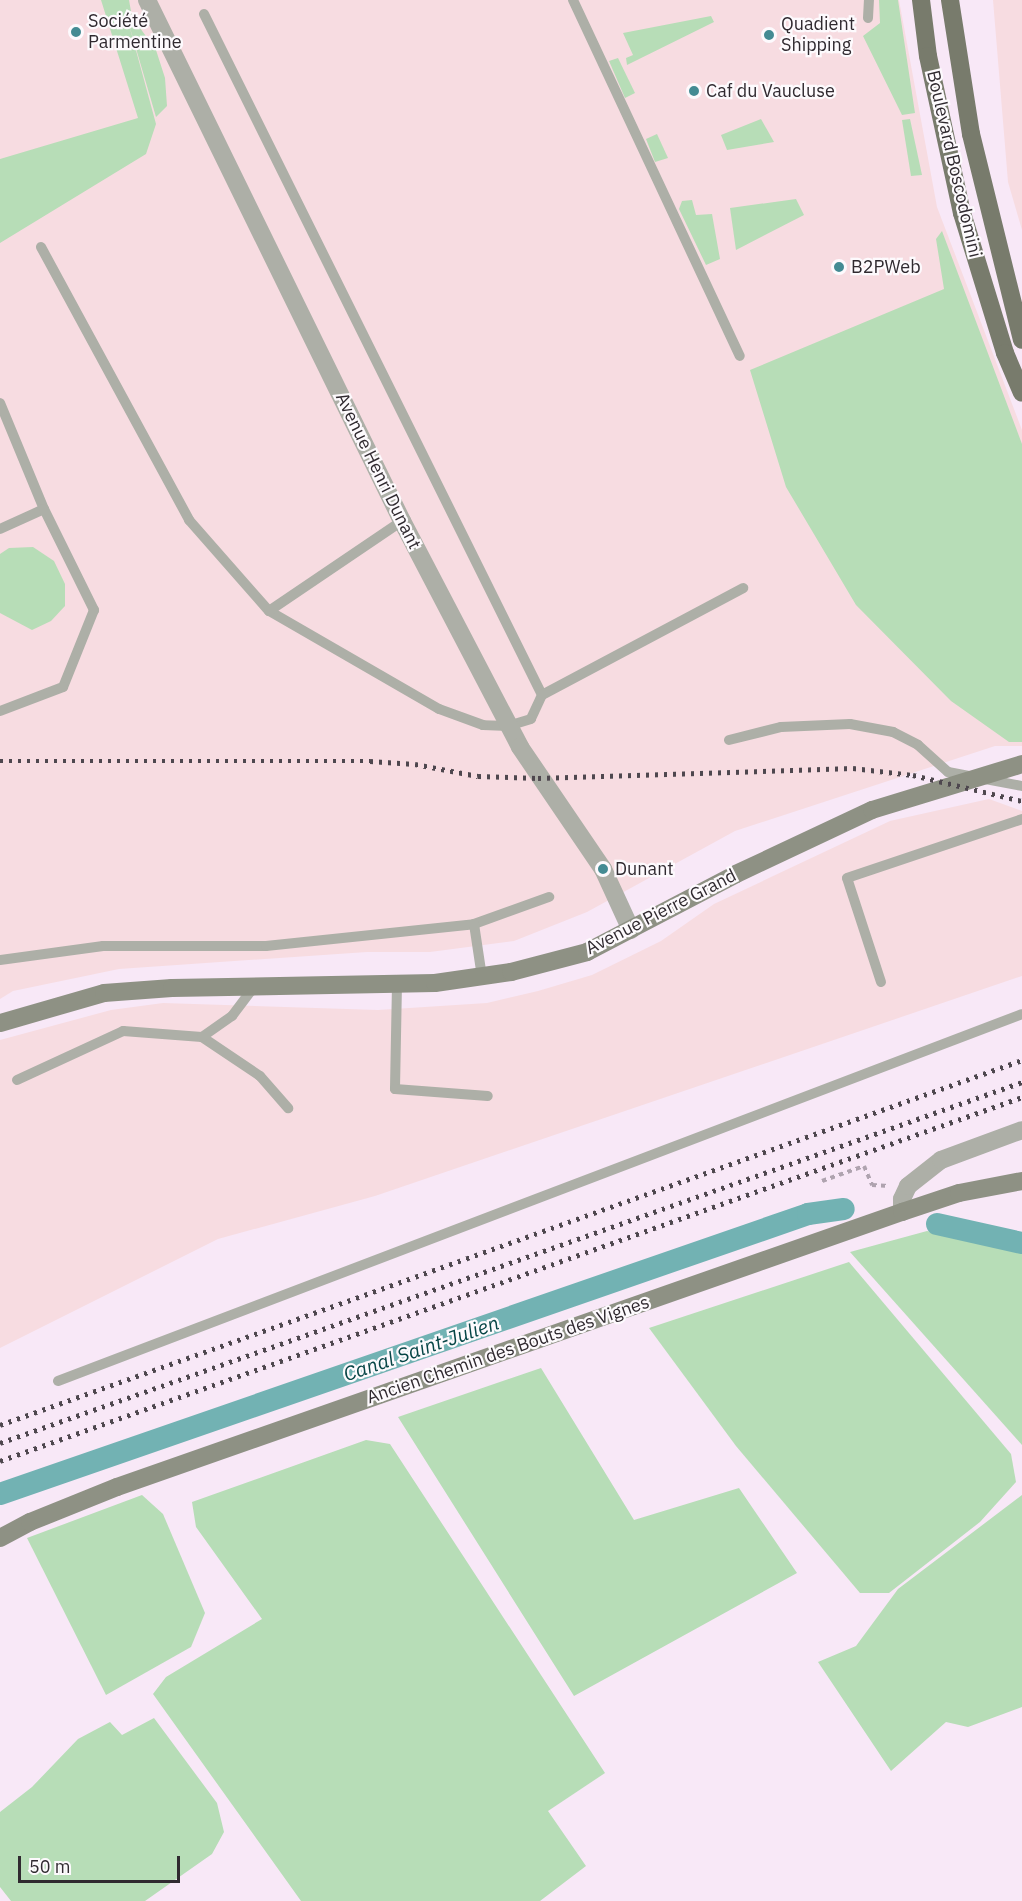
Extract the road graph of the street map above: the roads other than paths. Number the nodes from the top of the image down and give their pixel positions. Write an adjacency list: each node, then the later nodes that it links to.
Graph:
1 (147, 0): 14 (street, Avenue Henri Dunant)
2 (573, 0): 10 (lane)
3 (869, 0): 7 (lane)
4 (921, 0): 11 (main road, Boulevard Boscodomini)
5 (950, 0): 9 (main road, Boulevard Boscodomini)
6 (204, 14): 18 (lane)
7 (868, 18)
8 (41, 247): 17 (lane)
9 (1022, 340)
10 (740, 356)
11 (1022, 393)
12 (0, 404): 13 (lane)
13 (44, 509): 15 (lane); 19 (lane)
14 (402, 521): 17 (lane); 20 (street, Avenue Henri Dunant)
15 (0, 530)
16 (743, 588): 18 (lane)
17 (268, 610): 20 (lane)
18 (542, 695): 20 (lane)
19 (0, 711)
20 (508, 726): 28 (street, Avenue Henri Dunant)
21 (729, 740): 23 (lane)
22 (1022, 764): 23 (street, Avenue Pierre Grand)
23 (975, 779): 24 (lane); 28 (street, Avenue Pierre Grand)
24 (1022, 786)
25 (1022, 819): 31 (lane)
26 (549, 897): 27 (lane)
27 (474, 924): 29 (lane); 30 (lane)
28 (631, 930): 30 (street, Avenue Pierre Grand)
29 (0, 960)
30 (482, 977): 32 (street, Avenue Pierre Grand)
31 (881, 982)
32 (397, 984): 33 (street, Avenue Pierre Grand); 38 (lane)
33 (254, 987): 35 (street, Avenue Pierre Grand); 36 (lane)
34 (1022, 1014): 43 (lane)
35 (0, 1023)
36 (202, 1037): 37 (lane); 39 (lane)
37 (17, 1080)
38 (488, 1096)
39 (288, 1108)
40 (1022, 1130): 42 (street)
41 (1022, 1181): 42 (street, Ancien Chemin des Bouts des Vignes)
42 (902, 1212): 44 (street, Ancien Chemin des Bouts des Vignes)
43 (58, 1381)
44 (0, 1538)

